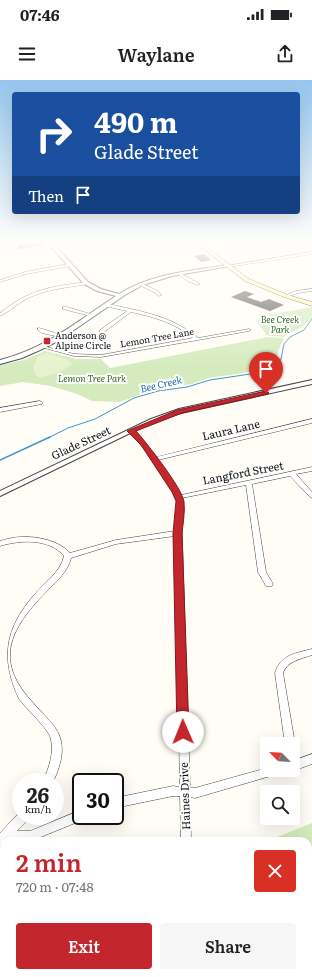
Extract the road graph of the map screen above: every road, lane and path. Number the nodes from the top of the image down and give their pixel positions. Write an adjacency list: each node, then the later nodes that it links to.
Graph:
1 (74, 285): 14 (street)
2 (89, 285): 8 (street)
3 (139, 285): 8 (street)
4 (142, 285): 7 (street)
5 (260, 285): 9 (main road)
6 (312, 290): 9 (street)
7 (160, 295)
8 (121, 296): 11 (street)
9 (286, 296): 10 (main road)
10 (312, 305)
11 (107, 306): 13 (street); 15 (street)
12 (65, 308): 15 (street)
13 (130, 311): 18 (street); 20 (street)
14 (0, 315)
15 (92, 315): 19 (street)
16 (40, 329): 19 (street)
17 (249, 330): 20 (street, Lemon Tree Lane)
18 (102, 331)
19 (60, 336): 21 (street)
20 (196, 339): 21 (street, Lemon Tree Lane)
21 (43, 347): 22 (street)
22 (0, 362)
23 (312, 382): 27 (street, Glade Street)
24 (40, 403): 25 (street)
25 (0, 410)
26 (312, 422): 28 (street, Laura Lane)
27 (131, 431): 28 (street); 32 (street, Glade Street)
28 (154, 459): 33 (street)
29 (312, 469): 30 (street, Langford Street)
30 (292, 474): 31 (street, Langford Street); 34 (street)
31 (249, 483): 33 (street, Langford Street); 38 (street)
32 (0, 494)
33 (179, 496): 35 (street, Haines Drive)
34 (312, 496)
35 (178, 533): 37 (street); 45 (street, Haines Drive)
36 (0, 544): 37 (street)
37 (68, 556): 43 (street)
38 (269, 584)
39 (312, 652): 40 (street)
40 (289, 737)
41 (312, 758): 42 (street)
42 (300, 763)
43 (51, 773)
44 (260, 775): 45 (street)
45 (185, 793): 46 (street); 51 (street, Haines Drive)
46 (124, 801)
47 (72, 819): 50 (street)
48 (15, 825): 49 (street)
49 (4, 837)
50 (21, 837)
51 (186, 837)

